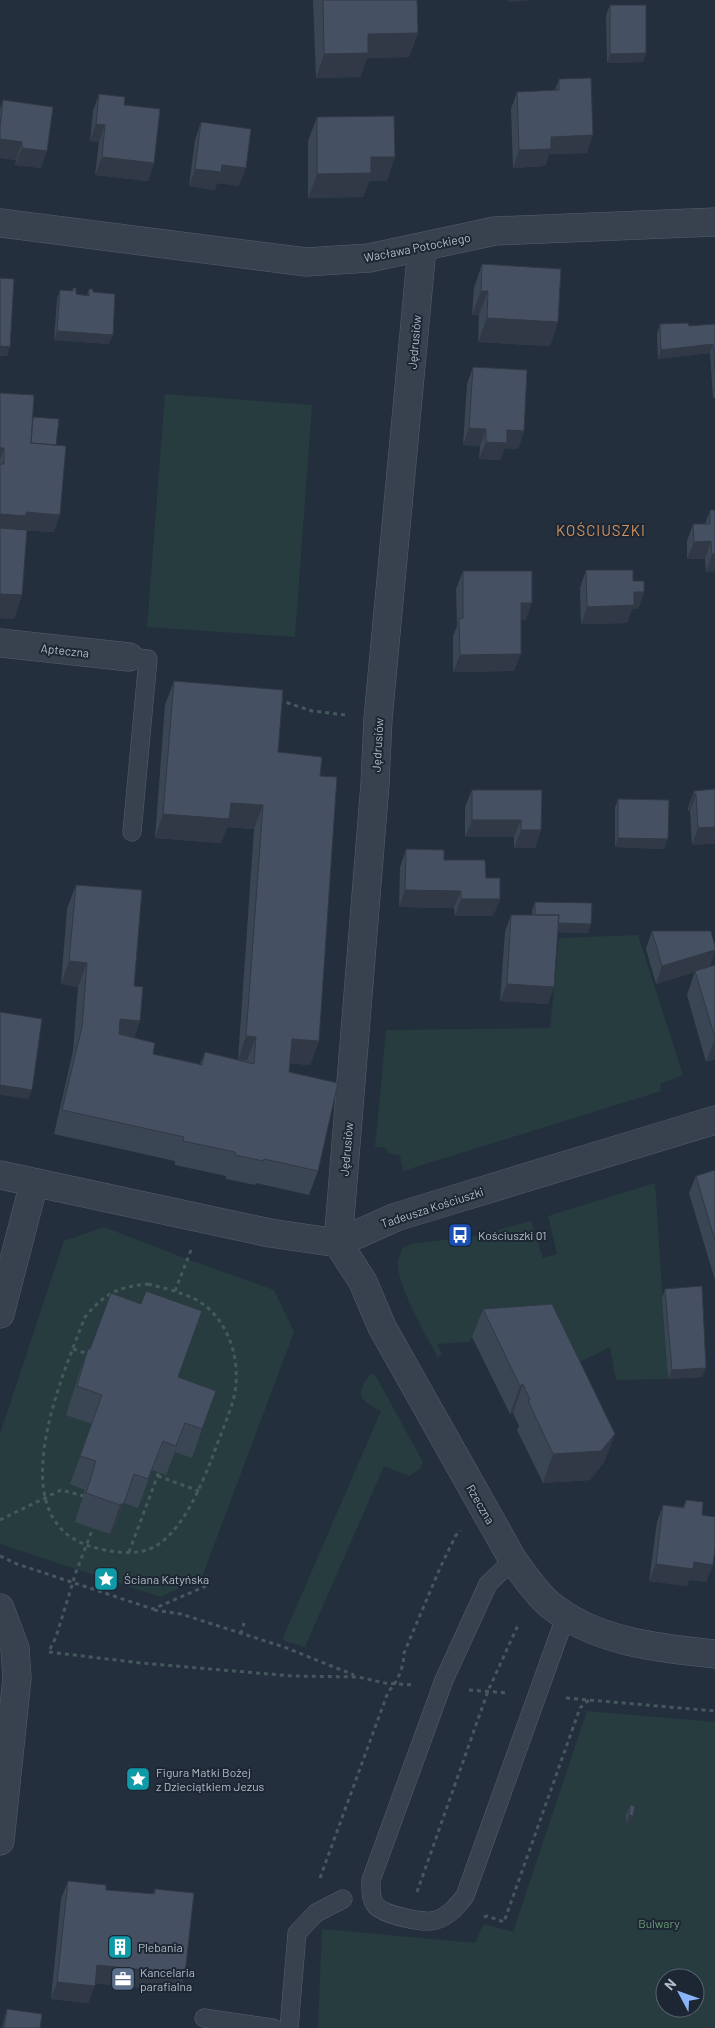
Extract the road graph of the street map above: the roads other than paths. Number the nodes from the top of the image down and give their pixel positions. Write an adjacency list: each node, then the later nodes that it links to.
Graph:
1 (715, 222): 3 (street, Wacława Potockiego)
2 (0, 223): 3 (street, Wacława Potockiego)
3 (422, 248): 10 (street, Jędrusiów)
4 (0, 644): 5 (street, Apteczna)
5 (129, 657): 6 (lane)
6 (132, 832)
7 (715, 1120): 10 (street, Tadeusza Kościuszki)
8 (0, 1175): 9 (street)
9 (34, 1183): 10 (street); 11 (street)
10 (338, 1243): 12 (street, Rzeczna)
11 (0, 1314)
12 (513, 1560): 14 (street, Rzeczna); 14 (lane)
13 (0, 1608): 16 (street)
14 (566, 1616): 15 (street, Rzeczna)
15 (715, 1654)
16 (0, 1841)
17 (340, 1901): 20 (lane)
18 (204, 2018): 19 (lane)
19 (274, 2028)
20 (289, 2028)

